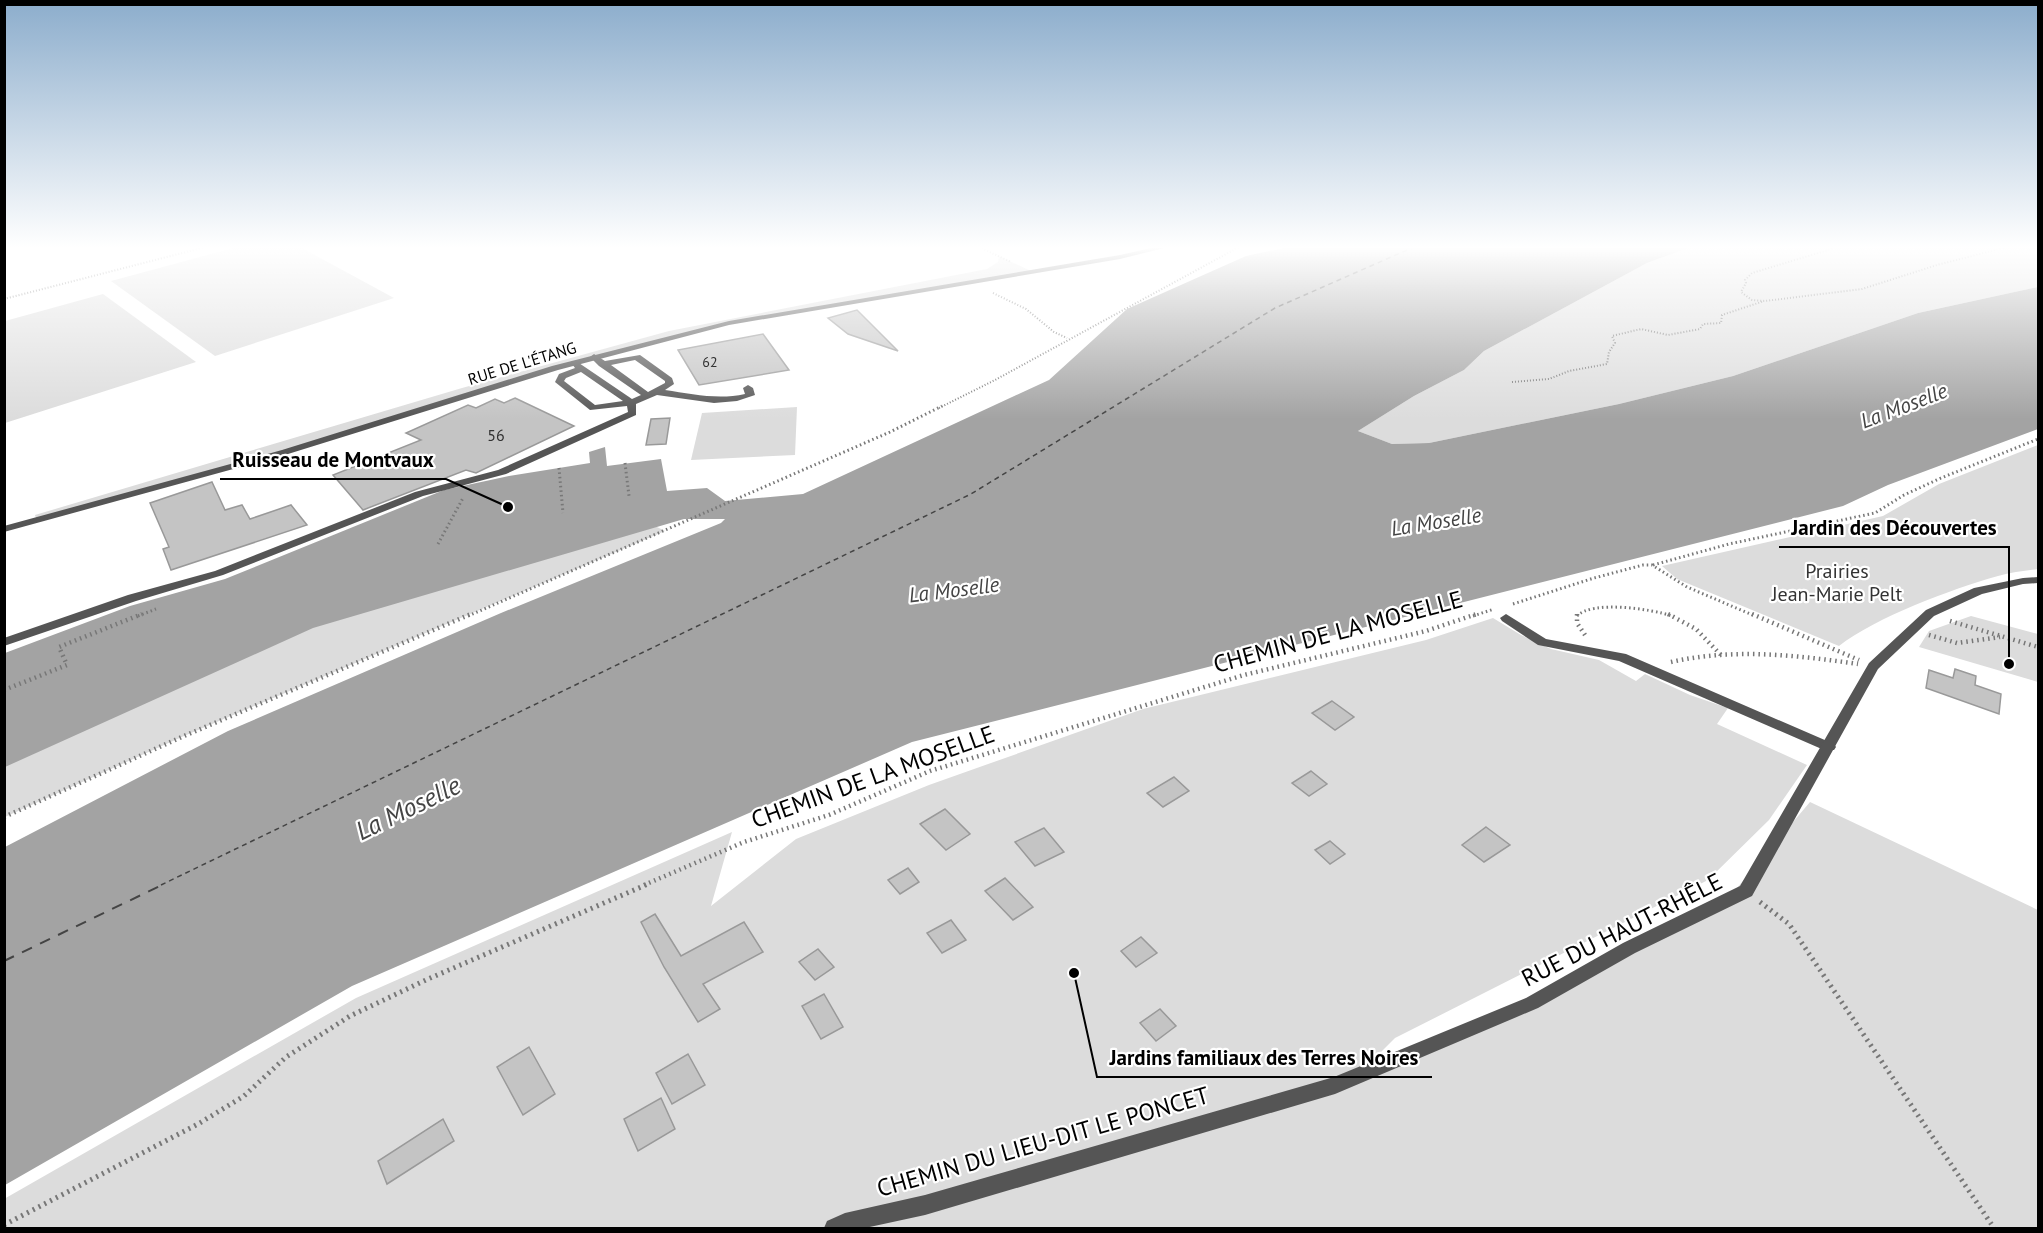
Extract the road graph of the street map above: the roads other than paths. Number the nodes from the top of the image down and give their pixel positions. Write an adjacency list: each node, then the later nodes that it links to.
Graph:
1 (836, 305): 2 (street, RUE DE L'ÉTANG)
2 (598, 361): 3 (street, RUE DE L'ÉTANG); 5 (street); 5 (street)
3 (579, 365): 6 (street); 6 (street); 7 (street, RUE DE L'ÉTANG)
4 (748, 388): 5 (street)
5 (653, 394): 6 (street)
6 (632, 403): 10 (street)
7 (4, 530)
8 (2038, 580): 11 (street, RUE DU HAUT-RHÊLE)
9 (1504, 611): 11 (street)
10 (4, 642)
11 (1829, 747): 12 (street, RUE DU HAUT-RHÊLE)
12 (1335, 1085): 13 (street, CHEMIN DU LIEU-DIT LE PONCET)
13 (834, 1228)

